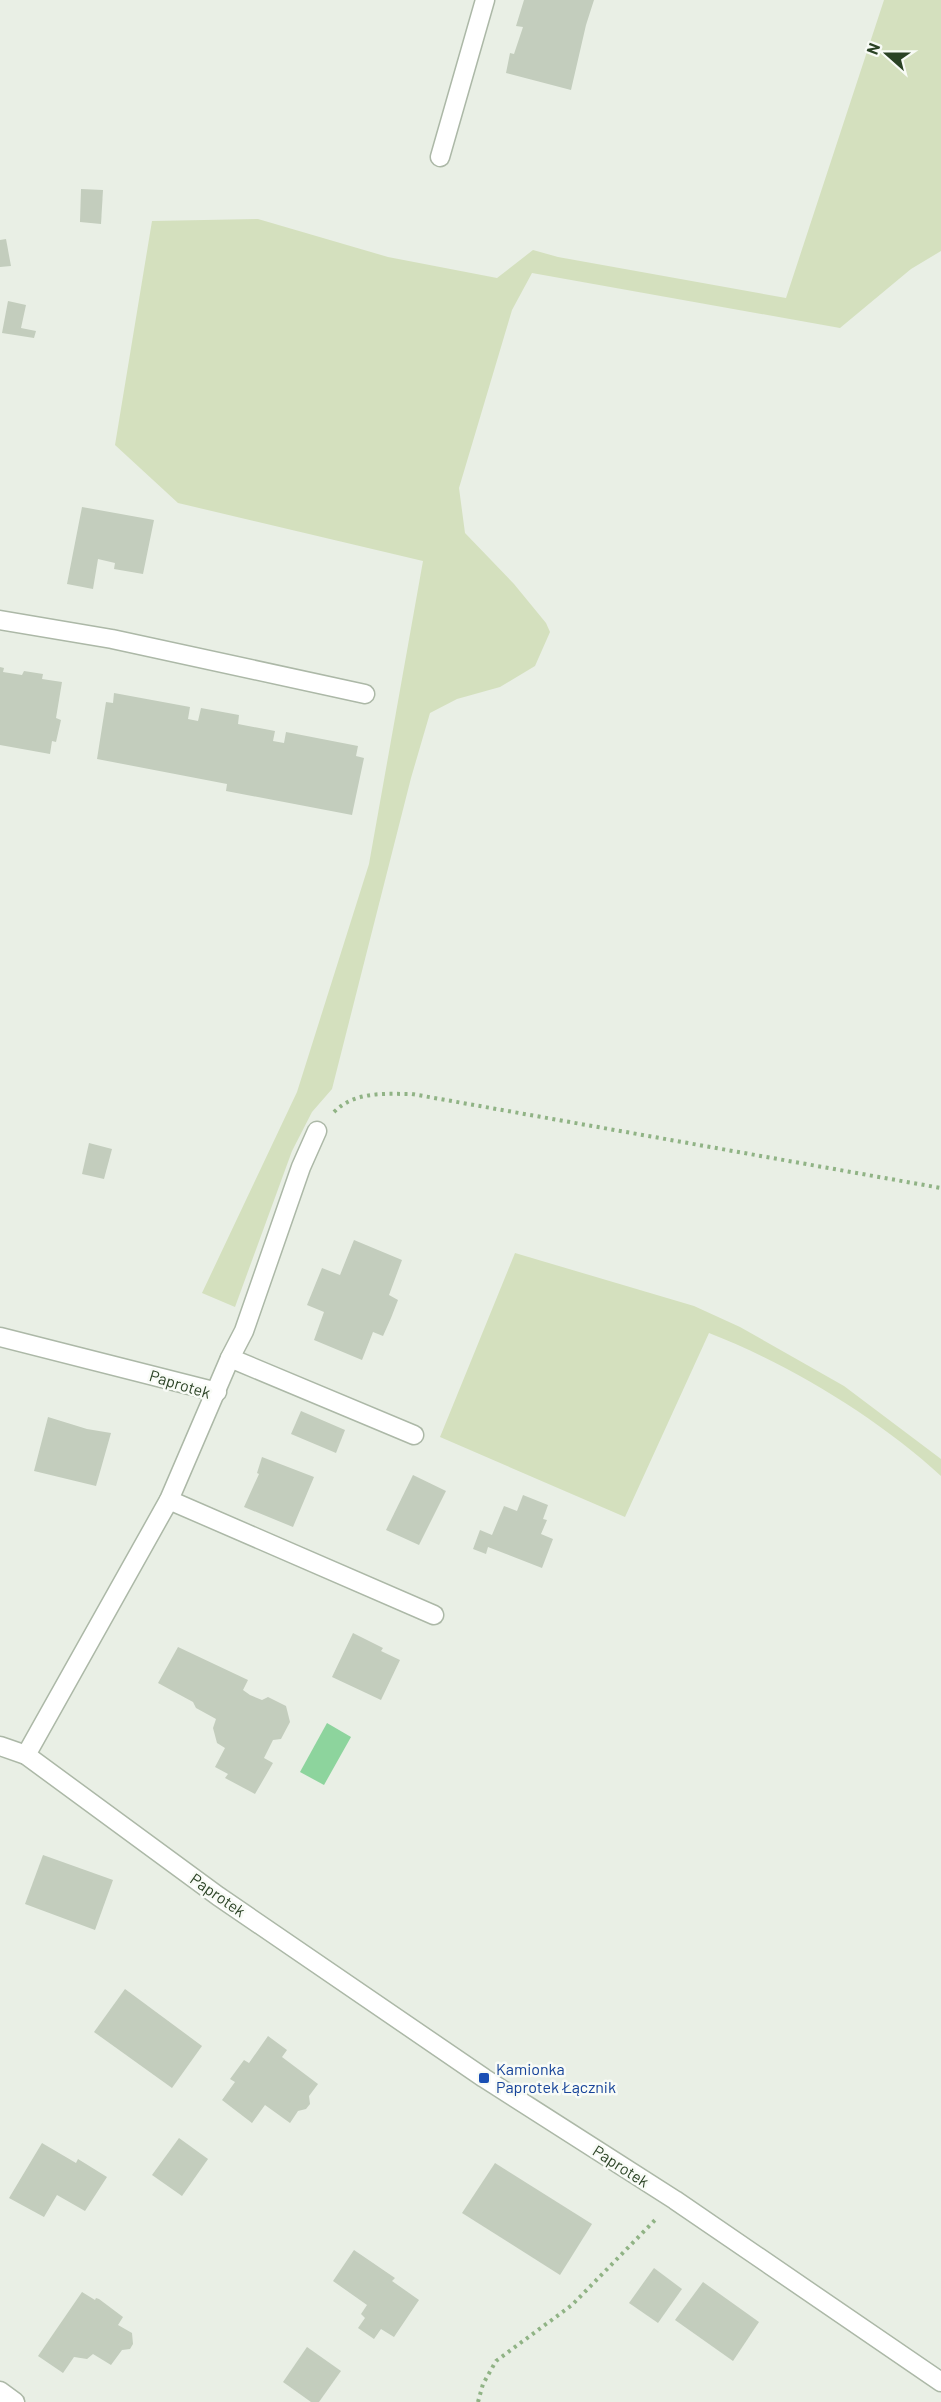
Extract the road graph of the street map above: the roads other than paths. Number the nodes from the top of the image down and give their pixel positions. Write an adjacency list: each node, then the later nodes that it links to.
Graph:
1 (485, 0): 2 (street)
2 (440, 157)
3 (0, 620): 4 (street)
4 (364, 694)
5 (317, 1131): 7 (street)
6 (0, 1337): 8 (street, Paprotek)
7 (230, 1358): 8 (street); 9 (street)
8 (217, 1392): 10 (street, Paprotek)
9 (414, 1435)
10 (169, 1500): 11 (street); 13 (street, Paprotek)
11 (434, 1615)
12 (0, 1746): 13 (street)
13 (26, 1755): 14 (street, Paprotek)
14 (941, 2382)
15 (0, 2391): 16 (street)
16 (15, 2402)

